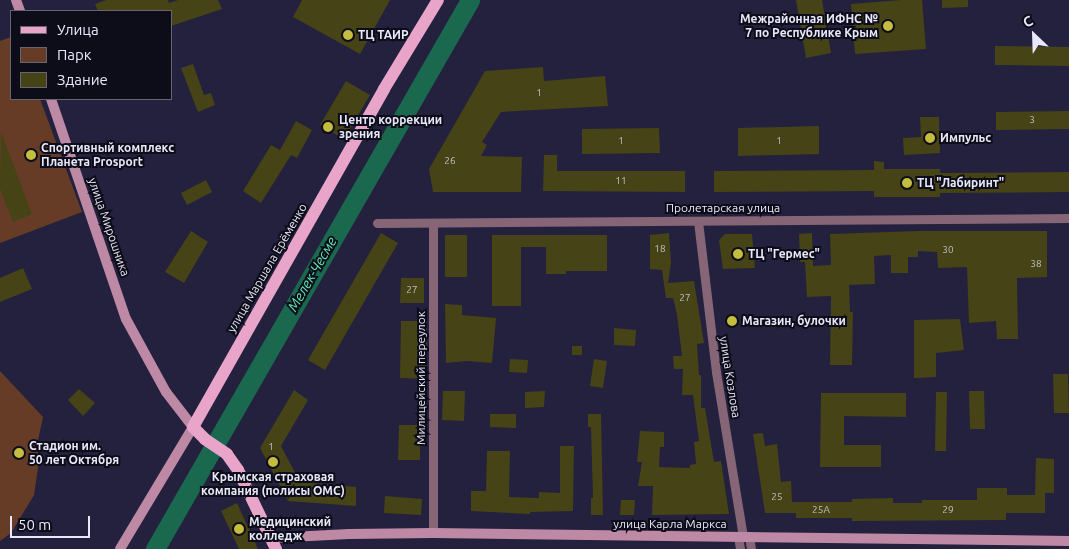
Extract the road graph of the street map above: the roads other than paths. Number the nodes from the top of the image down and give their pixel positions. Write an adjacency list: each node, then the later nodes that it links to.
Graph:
1 (438, 0): 7 (main road, улица Маршала Ерёменко)
2 (51, 100): 7 (main road, улица Мирошника)
3 (1069, 218): 4 (street, Пролетарская улица)
4 (698, 221): 6 (street, Пролетарская улица); 9 (street, улица Козлова)
5 (377, 222): 6 (street, Пролетарская улица)
6 (433, 223): 8 (street, Милицейский переулок)
7 (192, 427): 11 (main road); 13 (main road, улица Маршала Ерёменко)
8 (433, 533): 9 (main road, улица Карла Маркса); 11 (main road, улица Карла Маркса)
9 (743, 536): 12 (main road, улица Карла Маркса); 14 (street, улица Козлова); 15 (street, улица Козлова)
10 (1069, 541): 12 (main road, улица Карла Маркса)
11 (274, 544)
12 (993, 544)
13 (120, 549)
14 (740, 549)
15 (750, 549)

